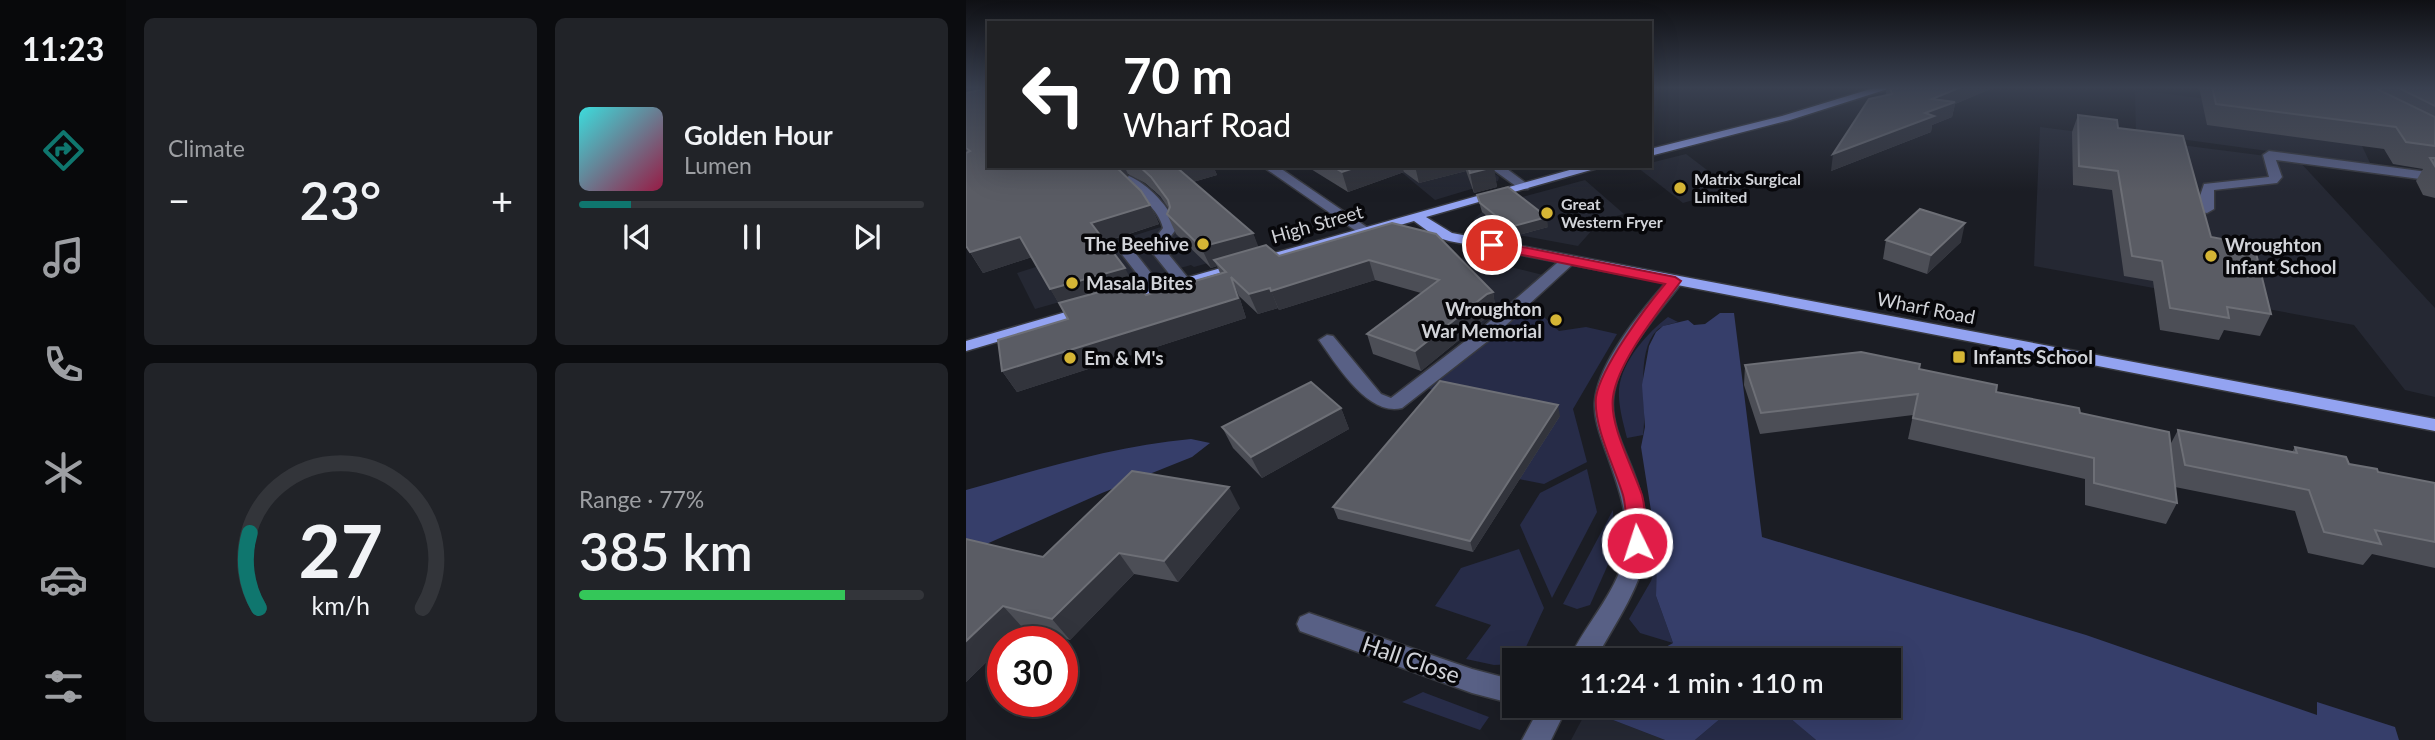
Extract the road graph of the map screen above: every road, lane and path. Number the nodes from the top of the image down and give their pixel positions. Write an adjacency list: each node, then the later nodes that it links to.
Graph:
1 (1772, 122): 2 (main road)
2 (1652, 152)
3 (1271, 168): 11 (street)
4 (1497, 168): 8 (street)
5 (1592, 168): 8 (main road, High Street)
6 (2435, 177): 9 (street)
7 (1129, 180): 15 (street)
8 (1524, 186): 10 (main road, High Street)
9 (2207, 209)
10 (1416, 216): 11 (main road, High Street); 13 (main road, Wharf Road)
11 (1364, 230): 15 (main road, High Street)
12 (1124, 248): 16 (street)
13 (1569, 260): 14 (main road, Wharf Road); 17 (street)
14 (1675, 281): 19 (main road, Wharf Road); 21 (street)
15 (1184, 283): 16 (main road, High Street)
16 (1157, 290): 18 (main road, High Street)
17 (1327, 341)
18 (966, 346)
19 (2435, 425)
20 (1309, 624): 22 (street, Hall Close)
21 (1588, 648)
22 (1502, 689)
23 (1548, 718): 24 (street)
24 (1536, 740)

